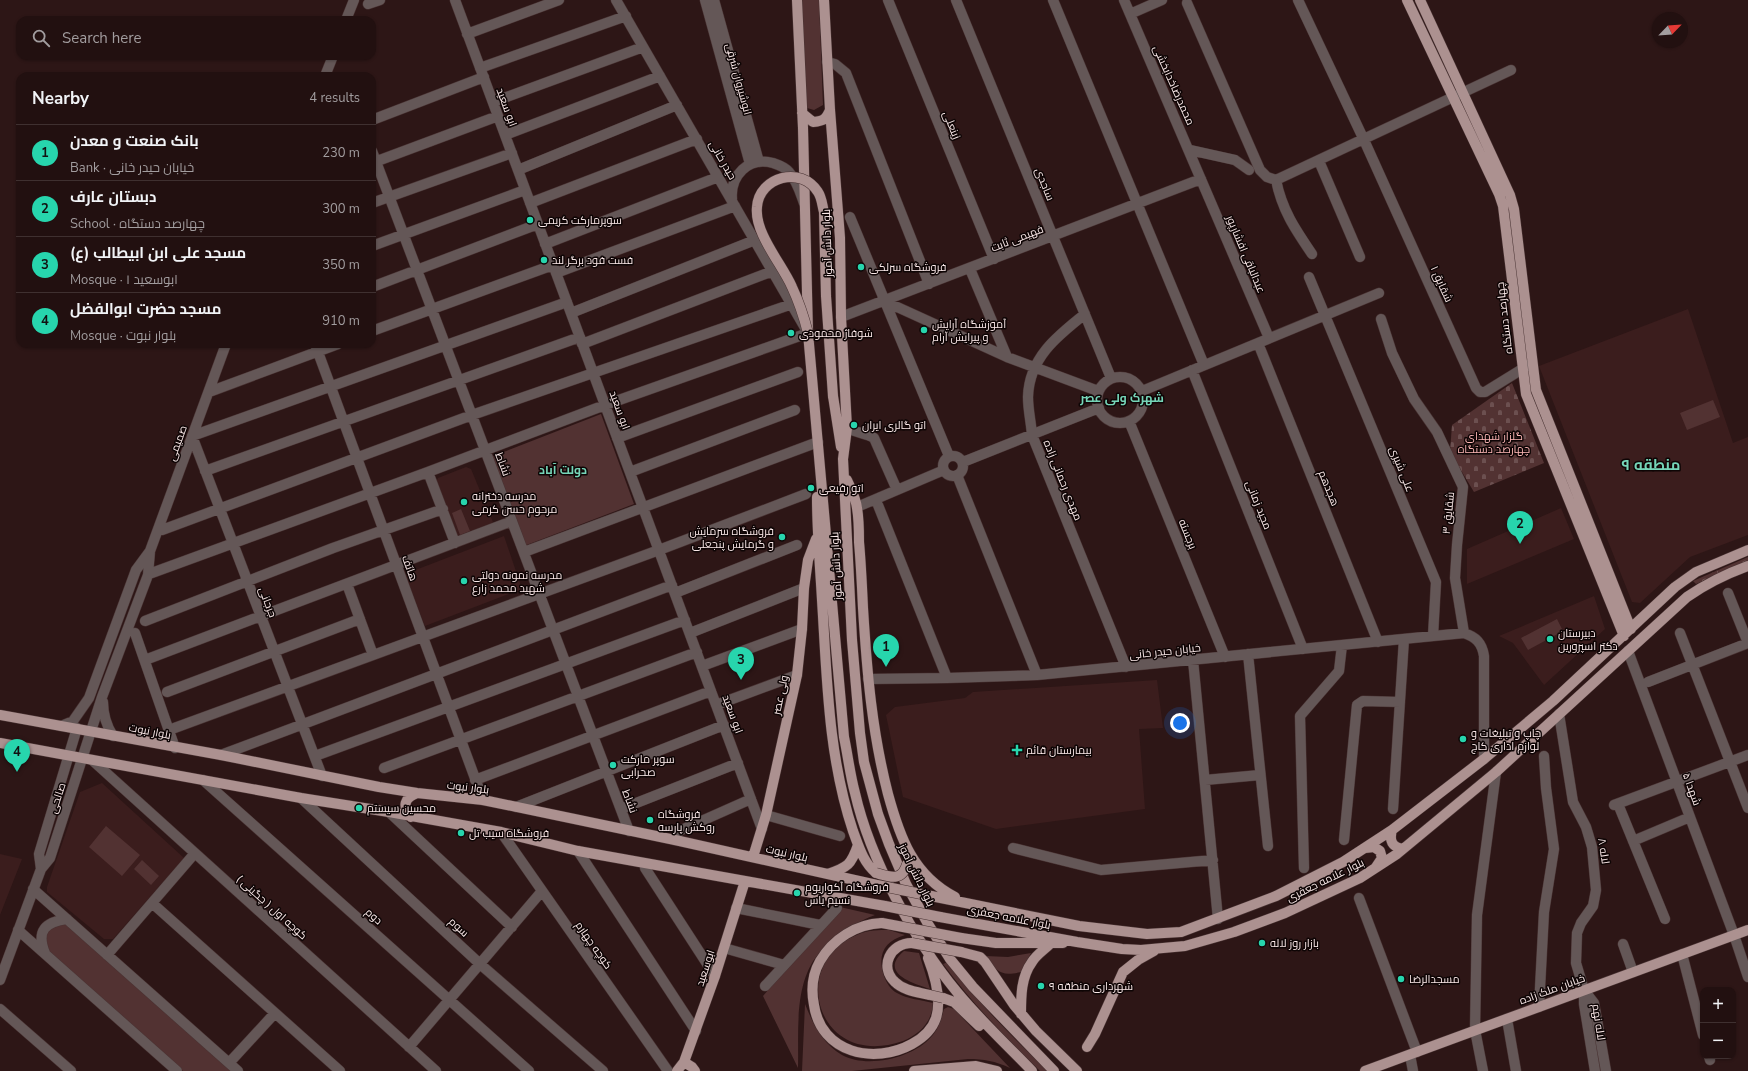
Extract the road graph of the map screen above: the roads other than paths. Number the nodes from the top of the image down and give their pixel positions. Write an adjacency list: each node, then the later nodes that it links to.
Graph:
1 (354, 0): 21 (street)
2 (380, 0): 19 (street)
3 (455, 0): 23 (street, ابو سعید)
4 (559, 0): 23 (street)
5 (616, 0): 22 (street, حیدر خانی)
6 (705, 0): 45 (street, انوشیروان شرقی)
7 (714, 0): 45 (street, انوشیروان شرقی)
8 (796, 0): 35 (main road, بلوار دانش آموز)
9 (824, 0): 26 (main road, بلوار دانش آموز)
10 (888, 0): 68 (street, زینعلی)
11 (956, 0): 62 (street, ساجدی)
12 (1053, 0): 58 (street)
13 (1124, 0): 20 (street, محمدرضاخدابخشی)
14 (1162, 0): 20 (street)
15 (1298, 0): 40 (street)
16 (1407, 0): 31 (main road, چهارصد دستگاه)
17 (1420, 0): 31 (main road, چهارصد دستگاه)
18 (1188, 3): 51 (street)
19 (368, 4)
20 (1130, 14): 41 (street, محمدرضاخدابخشی)
21 (348, 16)
22 (626, 16): 24 (street, حیدر خانی); 29 (street)
23 (468, 34): 29 (street, ابو سعید)
24 (643, 47): 30 (street, حیدر خانی); 32 (street)
25 (331, 60): 28 (street)
26 (827, 62): 34 (main road, بلوار دانش آموز); 74 (street)
27 (1511, 70): 31 (street)
28 (327, 72)
29 (482, 72): 32 (street, ابو سعید); 37 (street)
30 (660, 76): 33 (street, حیدر خانی); 38 (street)
31 (1458, 96): 40 (street); 95 (main road, چهارصد دستگاه); 98 (main road, چهارصد دستگاه)
32 (493, 102): 36 (street, ابو سعید)
33 (677, 105): 39 (street, حیدر خانی); 47 (street)
34 (830, 110): 35 (main road); 84 (main road, بلوار دانش آموز)
35 (802, 113): 55 (main road, بلوار دانش آموز)
36 (498, 116): 38 (street, ابو سعید); 44 (street)
37 (376, 118)
38 (505, 135): 42 (street, ابو سعید)
39 (697, 139): 49 (street, حیدر خانی); 56 (street)
40 (1364, 140): 43 (street); 98 (street, شقایق ۱)
41 (1190, 150): 48 (street); 50 (street, محمدرضاخدابخشی)
42 (512, 153): 47 (street, ابو سعید); 53 (street)
43 (1319, 160): 51 (street); 67 (street)
44 (376, 161)
45 (754, 163): 55 (street); 57 (street)
46 (376, 167): 53 (street, نشاط)
47 (518, 170): 52 (street, ابو سعید)
48 (1249, 170)
49 (718, 177): 57 (street, حیدر خانی); 65 (street)
50 (1201, 179): 58 (street, فهیمی ثابت); 88 (street, عبدالباقی افشارپور)
51 (1276, 180): 66 (street)
52 (526, 190): 56 (street, ابو سعید); 61 (street)
53 (389, 197): 54 (street); 61 (street, نشاط)
54 (376, 202)
55 (804, 202): 87 (main road, بلوار دانش آموز)
56 (530, 203): 60 (street, ابو سعید)
57 (734, 203): 63 (street, حیدر خانی); 69 (street)
58 (1138, 204): 62 (street, فهیمی ثابت); 96 (street)
59 (850, 217): 77 (street)
60 (538, 224): 65 (street, ابو سعید); 71 (street)
61 (403, 234): 64 (street); 71 (street, نشاط)
62 (1054, 237): 68 (street, فهیمی ثابت); 82 (street, ساجدی)
63 (755, 240): 72 (street, حیدر خانی); 81 (street)
64 (376, 244)
65 (546, 244): 69 (street, ابو سعید)
66 (1312, 254)
67 (1360, 257)
68 (994, 260): 70 (street, فهیمی ثابت)
69 (555, 269): 78 (street, ابو سعید); 80 (street)
70 (970, 269): 74 (street, فهیمی ثابت); 94 (street)
71 (417, 270): 75 (street); 80 (street, نشاط)
72 (773, 271): 79 (street, حیدر خانی); 89 (street)
73 (1309, 277): 83 (street, علی شیری)
74 (929, 284): 77 (street, فهیمی ثابت)
75 (376, 285)
76 (1379, 293): 83 (street)
77 (884, 301): 84 (street, فهیمی ثابت); 94 (street); 122 (street)
78 (567, 302): 81 (street, ابو سعید); 91 (street)
79 (792, 304): 87 (street, حیدر خانی); 100 (street)
80 (432, 309): 86 (street); 91 (street, نشاط)
81 (571, 313): 89 (street, ابو سعید)
82 (1085, 314): 97 (street, مهدی رحمانی زاده); 102 (street, ساجدی)
83 (1326, 315): 88 (street); 172 (street, علی شیری)
84 (841, 317): 116 (main road, بلوار دانش آموز)
85 (1380, 319): 170 (street, شقایق ۳)
86 (376, 330)
87 (808, 333): 110 (street); 120 (main road, بلوار دانش آموز); 124 (main road, bridge)
88 (1270, 338): 90 (street)
89 (581, 340): 100 (street, ابو سعید); 103 (street)
90 (1258, 343): 96 (street); 176 (street, هجدهم)
91 (445, 345): 103 (street, نشاط); 104 (street)
92 (225, 348): 108 (street, صمیمی)
93 (316, 348): 104 (street, هاتف); 108 (street)
94 (1007, 357): 97 (street)
95 (1532, 363): 98 (street); 105 (main road, چهارصد دستگاه)
96 (1204, 365): 99 (street)
97 (1034, 366): 106 (street); 117 (street, مهدی رحمانی زاده)
98 (1522, 368): 109 (main road, چهارصد دستگاه)
99 (1192, 370): 107 (street); 179 (street, مجید زمانی)
100 (593, 372): 110 (street, ابو سعید); 113 (street)
101 (798, 372): 119 (street)
102 (1111, 378): 106 (street); 107 (street)
103 (458, 380): 113 (street, نشاط); 115 (street)
104 (330, 386): 115 (street, هاتف); 118 (street)
105 (1536, 390): 109 (main road); 166 (main road, چهارصد دستگاه)
106 (1098, 391): 111 (street)
107 (1142, 391): 114 (street)
108 (209, 392): 118 (street, صمیمی)
109 (1526, 394): 173 (main road, چهارصد دستگاه)
110 (605, 405): 119 (street, ابو سعید); 121 (street)
111 (1099, 408): 114 (street); 117 (street)
112 (795, 410): 130 (street)
113 (472, 415): 121 (street, نشاط); 123 (street)
114 (1129, 421): 185 (street, برجسته)
115 (344, 422): 123 (street, هاتف); 128 (street)
116 (847, 428): 124 (main road, بلوار دانش آموز); 133 (street)
117 (1032, 434): 125 (street); 191 (street, مهدی رحمانی زاده)
118 (192, 436): 128 (street, جرجانی); 150 (street, صمیمی)
119 (618, 438): 130 (street, ابو سعید)
120 (818, 442): 131 (main road, بلوار دانش آموز); 137 (street)
121 (485, 451): 129 (street); 141 (street, نشاط)
122 (949, 456): 125 (street); 127 (street)
123 (357, 458): 134 (street, هاتف); 139 (street)
124 (843, 459): 126 (main road, بلوار دانش آموز)
125 (963, 462): 132 (street)
126 (844, 470): 138 (main road); 334 (main road, بلوار دانش آموز)
127 (944, 470): 132 (street); 133 (street)
128 (205, 471): 139 (street, جرجانی)
129 (428, 472): 134 (street); 140 (street)
130 (630, 472): 137 (street, ابو سعید)
131 (821, 475): 144 (main road); 289 (main road, بلوار دانش آموز)
132 (957, 475): 194 (street)
133 (897, 490): 136 (street)
134 (370, 494): 143 (street, هاتف); 145 (street)
135 (806, 494): 148 (street)
136 (876, 500): 138 (street); 195 (street)
137 (643, 506): 148 (street, ابو سعید); 151 (street)
138 (857, 508): 196 (main road)
139 (220, 509): 142 (street); 145 (street, جرجانی)
140 (443, 509): 143 (street); 146 (street)
141 (512, 521): 146 (street); 151 (street, نشاط)
142 (162, 530)
143 (383, 530): 152 (street, هاتف); 155 (street)
144 (817, 535): 157 (main road, ولی عصر); 257 (main road)
145 (233, 543): 154 (street); 155 (street, جرجانی)
146 (455, 543): 152 (street)
147 (796, 545): 158 (street)
148 (659, 550): 158 (street, ابو سعید); 160 (street)
149 (1748, 550): 166 (main road, بلوار علامه جعفری)
150 (150, 551): 202 (street, صمیمی); 210 (street, صمیمی)
151 (524, 552): 160 (street, نشاط)
152 (397, 566): 156 (street); 174 (street, هاتف)
153 (1748, 566): 180 (main road, بلوار علامه جعفری)
154 (149, 574)
155 (248, 581): 161 (street, جرجانی); 164 (street)
156 (347, 584): 161 (street); 162 (street)
157 (804, 588): 165 (main road, ولی عصر); 169 (street)
158 (673, 589): 163 (street, ابو سعید); 167 (street)
159 (1728, 593): 177 (street)
160 (539, 594): 167 (street, نشاط); 174 (street)
161 (261, 616): 181 (street, جرجانی); 186 (street)
162 (360, 619): 181 (street); 184 (street)
163 (684, 620): 169 (street, ابو سعید); 188 (street)
164 (145, 621)
165 (802, 629): 190 (street); 193 (main road, ولی عصر)
166 (1631, 629): 173 (main road, بلوار علامه جعفری)
167 (553, 630): 188 (street, نشاط); 192 (street)
168 (135, 633): 186 (street)
169 (690, 633): 182 (street, ابو سعید)
170 (1464, 633): 172 (street, خیابان حیدر خانی); 224 (street)
171 (1680, 633): 189 (street)
172 (1433, 636): 175 (street, خیابان حیدر خانی)
173 (1624, 636): 224 (main road, بلوار علامه جعفری)
174 (423, 637): 184 (street); 192 (street, هاتف)
175 (1404, 639): 176 (street, خیابان حیدر خانی); 203 (street)
176 (1378, 642): 178 (street, خیابان حیدر خانی)
177 (1748, 643): 189 (street)
178 (1342, 645): 179 (street, خیابان حیدر خانی); 270 (street)
179 (1303, 649): 183 (street, خیابان حیدر خانی)
180 (1628, 651): 206 (main road, بلوار علامه جعفری); 236 (street, شهدا ۵)
181 (275, 652): 198 (street, جرجانی); 200 (street)
182 (697, 652): 190 (street, ابو سعید); 201 (street)
183 (1248, 654): 185 (street, خیابان حیدر خانی); 231 (street)
184 (374, 656): 198 (street)
185 (1226, 657): 187 (street, خیابان حیدر خانی)
186 (145, 660): 212 (street)
187 (1193, 660): 191 (street, خیابان حیدر خانی); 235 (street)
188 (566, 663): 201 (street, نشاط); 205 (street)
189 (1692, 665): 197 (street); 226 (street)
190 (702, 666): 199 (street, ابو سعید)
191 (1126, 667): 194 (street, خیابان حیدر خانی)
192 (436, 674): 205 (street, هاتف); 208 (street)
193 (797, 675): 204 (street); 246 (main road, ولی عصر)
194 (1037, 675): 195 (street, خیابان حیدر خانی)
195 (947, 678): 196 (street, خیابان حیدر خانی)
196 (868, 679): 261 (main road)
197 (1648, 682)
198 (288, 687): 208 (street, جرجانی); 212 (street)
199 (711, 690): 204 (street, ابو سعید); 214 (street)
200 (167, 692)
201 (578, 696): 214 (street, نشاط); 216 (street)
202 (102, 697): 213 (street, صمیمی); 215 (street)
203 (1400, 702): 244 (street); 255 (street)
204 (716, 705): 209 (street, ابو سعید)
205 (448, 706): 216 (street, هاتف); 222 (street)
206 (1559, 714): 230 (main road, بلوار علامه جعفری); 305 (street, لاله ۸)
207 (0, 715): 210 (main road, بلوار نبوت)
208 (303, 724): 220 (street); 222 (street, جرجانی)
209 (724, 725): 227 (street, ابو سعید); 229 (street)
210 (60, 726): 211 (main road, بلوار نبوت)
211 (77, 728): 213 (main road, بلوار نبوت); 219 (street, صالحی)
212 (170, 730): 218 (street)
213 (91, 732): 215 (main road, بلوار نبوت); 225 (street, صالحی)
214 (592, 735): 229 (street, نشاط); 234 (street)
215 (113, 736): 218 (main road, بلوار نبوت)
216 (461, 740): 228 (street); 234 (street, هاتف)
217 (0, 743): 219 (main road)
218 (176, 748): 220 (main road, بلوار نبوت)
219 (69, 755): 225 (main road); 268 (street, صالحی)
220 (221, 755): 232 (main road, بلوار نبوت)
221 (1748, 755): 226 (street)
222 (314, 756): 232 (street, جرجانی)
223 (1544, 756): 307 (street)
224 (1484, 758): 250 (main road, بلوار علامه جعفری)
225 (88, 759): 233 (main road); 264 (street, کوچه اول ( چگینی )); 268 (street, صالحی)
226 (1730, 762): 236 (street); 242 (street)
227 (738, 763): 239 (street, ابو سعید); 243 (street)
228 (384, 768)
229 (606, 771): 241 (street); 243 (street, نشاط)
230 (1496, 772): 262 (main road, بلوار علامه جعفری); 313 (street)
231 (1260, 775): 235 (street); 258 (street)
232 (322, 776): 237 (main road, بلوار نبوت)
233 (203, 780): 238 (main road); 306 (street, دوم)
234 (476, 780): 240 (street, هاتف)
235 (1205, 780): 266 (street)
236 (1677, 782): 248 (street, شهدا ۵); 256 (street)
237 (417, 793): 240 (main road, بلوار نبوت); 247 (main road)
238 (301, 798): 245 (main road); 298 (street, سوم)
239 (751, 799): 249 (street, ابو سعید); 254 (street)
240 (483, 800): 241 (main road, بلوار نبوت)
241 (516, 807): 251 (main road, بلوار نبوت)
242 (1748, 808)
243 (620, 809): 251 (street, نشاط)
244 (1393, 809)
245 (389, 812): 247 (main road); 285 (street)
246 (766, 815): 249 (main road, ولی عصر); 253 (street)
247 (412, 817): 252 (main road)
248 (1690, 817): 256 (street); 288 (street, شهدا ۵)
249 (762, 829): 265 (main road, ولی عصر)
250 (1392, 830): 260 (main road, بلوار علامه جعفری); 262 (main road)
251 (629, 831): 254 (main road, بلوار نبوت)
252 (501, 832): 263 (main road); 274 (street, کوچه چهارم)
253 (840, 836)
254 (675, 840): 265 (main road, بلوار نبوت)
255 (1344, 840)
256 (1633, 841): 283 (street)
257 (858, 845): 261 (main road, bridge); 271 (main road)
258 (1268, 846)
259 (1013, 848): 266 (street)
260 (1365, 848): 267 (main road); 282 (main road, بلوار علامه جعفری)
261 (907, 849): 277 (main road)
262 (1403, 849): 267 (main road, بلوار علامه جعفری)
263 (578, 851): 272 (main road); 314 (street)
264 (195, 853): 278 (street); 315 (street, کوچه اول ( چگینی ))
265 (753, 857): 271 (main road, بلوار نبوت)
266 (1213, 860): 282 (street)
267 (1376, 867): 294 (main road, بلوار علامه جعفری)
268 (41, 868): 273 (street, صالحی)
269 (646, 868): 301 (street)
270 (1304, 868)
271 (828, 874): 275 (main road, بلوار نبوت, bridge)
272 (745, 881): 279 (main road, ابوسعید); 290 (main road, بلوار علامه جعفری, bridge)
273 (33, 889): 281 (street); 286 (street, صالحی)
274 (542, 891): 285 (street); 327 (street, کوچه چهارم)
275 (931, 896): 277 (main road, بلوار علامه جعفری)
276 (1359, 898): 317 (street)
277 (964, 902): 282 (main road, بلوار علامه جعفری)
278 (152, 903): 297 (street); 309 (street)
279 (736, 908): 284 (street); 293 (main road, ابوسعید)
280 (837, 908): 284 (street)
281 (67, 919): 295 (street); 297 (street)
282 (1218, 919)
283 (1665, 919)
284 (820, 925): 299 (street)
285 (512, 927): 298 (street)
286 (18, 930): 295 (street); 303 (street, صالحی)
287 (1748, 930): 288 (main road, خیابان ملک زاده)
288 (1734, 935): 296 (main road, خیابان ملک زاده); 302 (street, شهدا ۵)
289 (916, 942): 291 (main road, bridge); 310 (main road, bridge); 332 (main road, bridge); 333 (main road, بلوار دانش آموز)
290 (1077, 942): 291 (main road); 294 (main road, بلوار علامه جعفری)
291 (1050, 944): 310 (main road)
292 (1623, 944): 300 (street)
293 (724, 948): 299 (street); 301 (main road, ابوسعید)
294 (1156, 950): 316 (main road)
295 (45, 954): 321 (street)
296 (1682, 954): 300 (main road, خیابان ملک زاده); 312 (street)
297 (107, 955): 319 (street)
298 (480, 964): 306 (street); 326 (street, سوم)
299 (784, 965): 304 (street)
300 (1633, 972): 305 (main road, خیابان ملک زاده)
301 (715, 976): 314 (main road, ابوسعید)
302 (1748, 977)
303 (0, 980)
304 (765, 986)
305 (1584, 990): 307 (main road, خیابان ملک زاده); 340 (street, لاله نهم); 341 (street, لاله نهم)
306 (449, 1000): 315 (street); 325 (street, دوم)
307 (1539, 1007): 311 (main road, خیابان ملک زاده)
308 (0, 1009): 320 (street)
309 (275, 1013): 319 (street); 323 (street)
310 (1021, 1014): 335 (main road)
311 (1507, 1019): 313 (main road, خیابان ملک زاده); 339 (street)
312 (1700, 1023)
313 (1475, 1030): 317 (main road, خیابان ملک زاده); 338 (street)
314 (696, 1031): 318 (main road, ابوسعید)
315 (409, 1047): 324 (street, کوچه اول ( چگینی ))
316 (1087, 1047)
317 (1413, 1053): 336 (main road, خیابان ملک زاده); 337 (street)
318 (684, 1062): 328 (main road, ابوسعید); 329 (main road)
319 (230, 1063): 322 (street)
320 (71, 1071)
321 (177, 1071)
322 (238, 1071)
323 (340, 1071)
324 (436, 1071)
325 (529, 1071)
326 (603, 1071)
327 (668, 1071)
328 (677, 1071)
329 (695, 1071)
330 (914, 1071): 331 (main road)
331 (997, 1071)
332 (1022, 1071)
333 (1032, 1071)
334 (1054, 1071)
335 (1077, 1071)
336 (1365, 1071)
337 (1413, 1071)
338 (1483, 1071)
339 (1516, 1071)
340 (1595, 1071)
341 (1606, 1071)

